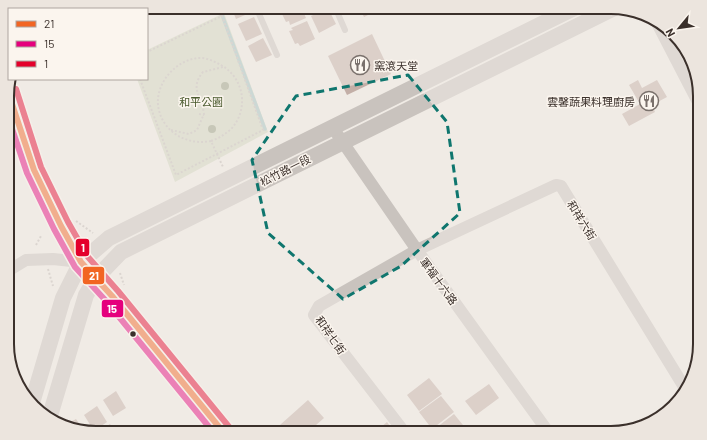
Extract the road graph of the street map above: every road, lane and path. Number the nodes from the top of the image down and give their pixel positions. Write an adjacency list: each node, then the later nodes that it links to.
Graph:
1 (218, 14): 6 (path)
2 (259, 14): 10 (lane)
3 (338, 14): 7 (lane)
4 (562, 14): 19 (street, 松竹路一段)
5 (602, 14): 22 (street, 松竹路一段)
6 (222, 16): 9 (path); 14 (path)
7 (345, 30)
8 (662, 32): 15 (street)
9 (148, 52)
10 (277, 55)
11 (223, 67): 18 (path); 20 (path); 21 (path)
12 (140, 80): 23 (path)
13 (249, 81): 14 (path)
14 (246, 82): 23 (path)
15 (693, 92)
16 (14, 110): 30 (main road)
17 (199, 114): 18 (path)
18 (204, 115): 20 (path)
19 (333, 128): 22 (street, 軍福十六路); 24 (street, 松竹路一段)
20 (170, 130): 21 (path)
21 (211, 141): 23 (path)
22 (341, 142): 29 (street, 軍福十六路); 34 (street, 松竹路一段)
23 (217, 154): 24 (path)
24 (229, 179): 30 (street, 松竹路一段)
25 (74, 220): 26 (path)
26 (94, 234)
27 (41, 236): 28 (path)
28 (36, 245)
29 (417, 250): 37 (street, 和祥六街); 41 (street, 和祥七街); 42 (street, 軍福十六路)
30 (81, 262): 32 (street); 34 (main road); 38 (street, 松竹路一段)
31 (46, 264): 36 (path)
32 (14, 267)
33 (120, 274): 35 (path)
34 (96, 278): 39 (street, 松竹路一段); 40 (main road)
35 (124, 285)
36 (54, 289)
37 (682, 384)
38 (34, 397)
39 (51, 412)
40 (218, 426)
41 (400, 426)
42 (544, 426)

